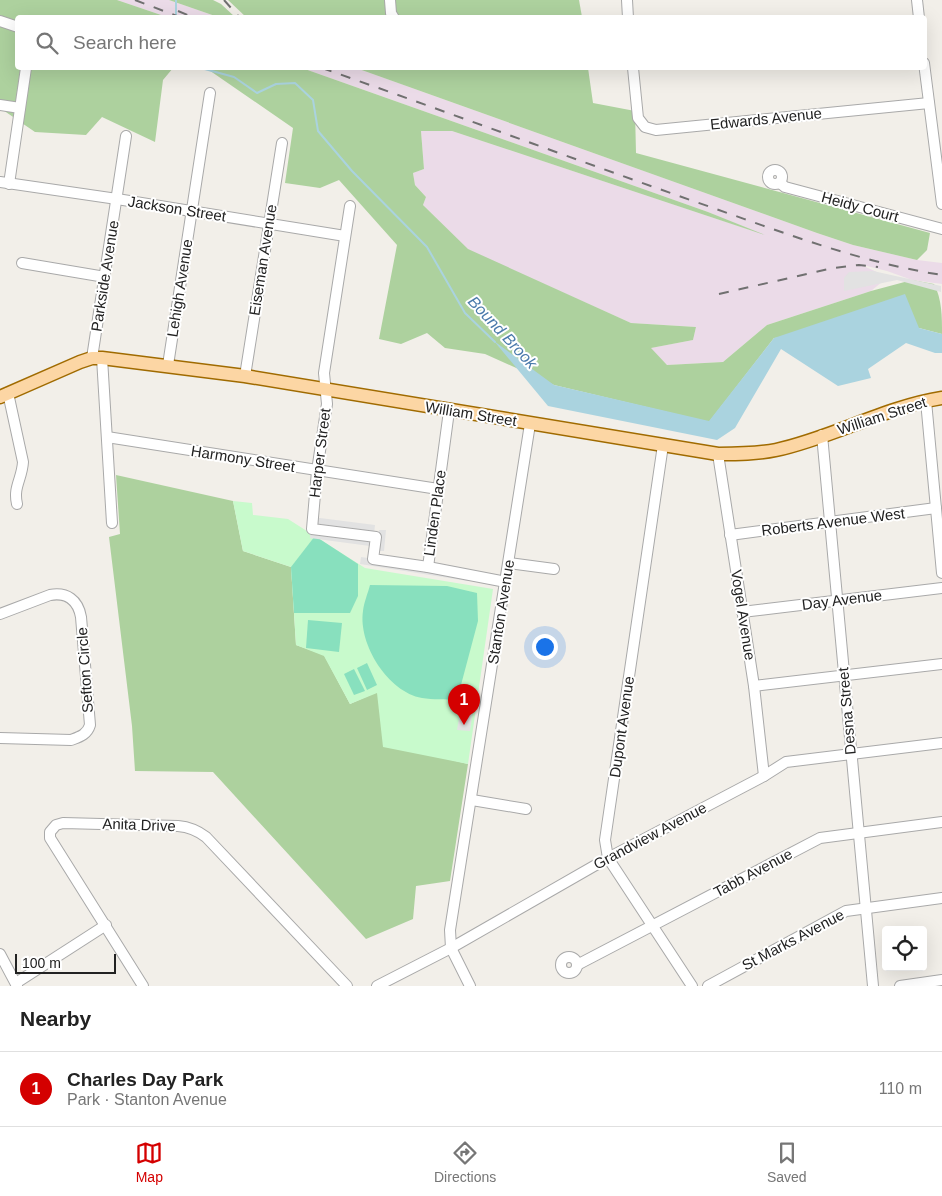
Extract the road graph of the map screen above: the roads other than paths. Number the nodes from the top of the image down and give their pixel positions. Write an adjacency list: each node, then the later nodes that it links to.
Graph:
1 (390, 0): 4 (street)
2 (626, 0): 5 (street)
3 (917, 0): 6 (street)
4 (392, 15)
5 (628, 15)
6 (919, 15)
7 (0, 21): 8 (street)
8 (15, 26)
9 (26, 70): 15 (street)
10 (633, 70): 13 (street, Edwards Avenue)
11 (925, 70): 13 (street)
12 (210, 93): 23 (street, Lehigh Avenue)
13 (930, 103): 21 (street)
14 (0, 105): 15 (street)
15 (20, 108): 18 (street)
16 (126, 136): 20 (street, Parkside Avenue)
17 (282, 143): 24 (street, Eiseman Avenue)
18 (4, 183): 20 (street, Jackson Street)
19 (780, 183): 25 (street, Heidy Court)
20 (117, 199): 23 (street, Jackson Street); 28 (street, Parkside Avenue)
21 (942, 204)
22 (350, 206): 26 (street, Harper Street)
23 (192, 211): 24 (street, Jackson Street); 30 (street, Lehigh Avenue)
24 (269, 224): 26 (street, Jackson Street); 31 (street, Eiseman Avenue)
25 (942, 229)
26 (345, 236): 32 (street, Harper Street)
27 (22, 263): 28 (street)
28 (105, 277): 29 (street, Parkside Avenue)
29 (97, 358): 30 (main road, William Street); 33 (main road, William Street); 39 (street, Parkside Avenue)
30 (168, 365): 31 (main road, William Street)
31 (244, 376): 32 (main road, William Street)
32 (326, 391): 36 (main road, William Street); 42 (street, Harper Street)
33 (4, 395): 44 (street)
34 (942, 398): 35 (main road, William Street)
35 (926, 401): 38 (main road, William Street); 45 (street)
36 (450, 411): 37 (main road, William Street); 43 (street, Linden Place)
37 (530, 424): 40 (main road, William Street); 49 (street, Stanton Avenue)
38 (822, 435): 41 (main road, William Street); 47 (street, Desna Street)
39 (107, 437): 42 (street, Harmony Street); 46 (street, Parkside Avenue)
40 (663, 445): 41 (main road, William Street); 69 (street, Dupont Avenue)
41 (718, 454): 48 (street, Vogel Avenue)
42 (317, 471): 43 (street, Harmony Street); 50 (street, Harper Street)
43 (438, 489): 50 (street, Linden Place)
44 (16, 504)
45 (936, 508): 47 (street, Roberts Avenue West); 52 (street)
46 (112, 523)
47 (829, 523): 48 (street, Roberts Avenue West); 55 (street, Desna Street)
48 (730, 535): 56 (street, Vogel Avenue)
49 (509, 563): 51 (street); 53 (street, Stanton Avenue)
50 (428, 567): 53 (street, Linden Place)
51 (554, 569)
52 (942, 573)
53 (506, 582): 65 (street, Stanton Avenue)
54 (942, 588): 55 (street, Day Avenue)
55 (837, 600): 56 (street, Day Avenue); 59 (street, Desna Street)
56 (742, 612): 60 (street, Vogel Avenue)
57 (0, 614): 61 (street, Sefton Circle)
58 (942, 664): 59 (street)
59 (844, 676): 60 (street); 63 (street, Desna Street)
60 (754, 686): 64 (street, Vogel Avenue)
61 (0, 738)
62 (942, 743): 63 (street, Grandview Avenue)
63 (851, 755): 64 (street, Grandview Avenue); 68 (street, Desna Street)
64 (764, 776): 69 (street, Grandview Avenue)
65 (472, 800): 66 (street); 74 (street, Stanton Avenue)
66 (526, 809)
67 (942, 822): 68 (street, Tabb Avenue)
68 (858, 833): 71 (street, Desna Street); 73 (street, Tabb Avenue)
69 (608, 858): 73 (street, Dupont Avenue); 74 (street, Grandview Avenue)
70 (942, 898): 71 (street, St Marks Avenue)
71 (865, 907): 84 (street, St Marks Avenue); 85 (street, Desna Street)
72 (106, 925): 78 (street); 79 (street, Anita Drive); 80 (street, Anita Drive)
73 (652, 926): 76 (street, Tabb Avenue); 83 (street, Dupont Avenue)
74 (451, 948): 81 (street, Grandview Avenue); 82 (street)
75 (0, 954): 78 (street)
76 (577, 965)
77 (942, 980): 86 (street)
78 (17, 984)
79 (144, 986)
80 (347, 986)
81 (377, 986)
82 (470, 986)
83 (692, 986)
84 (708, 986)
85 (873, 986)
86 (900, 986)

